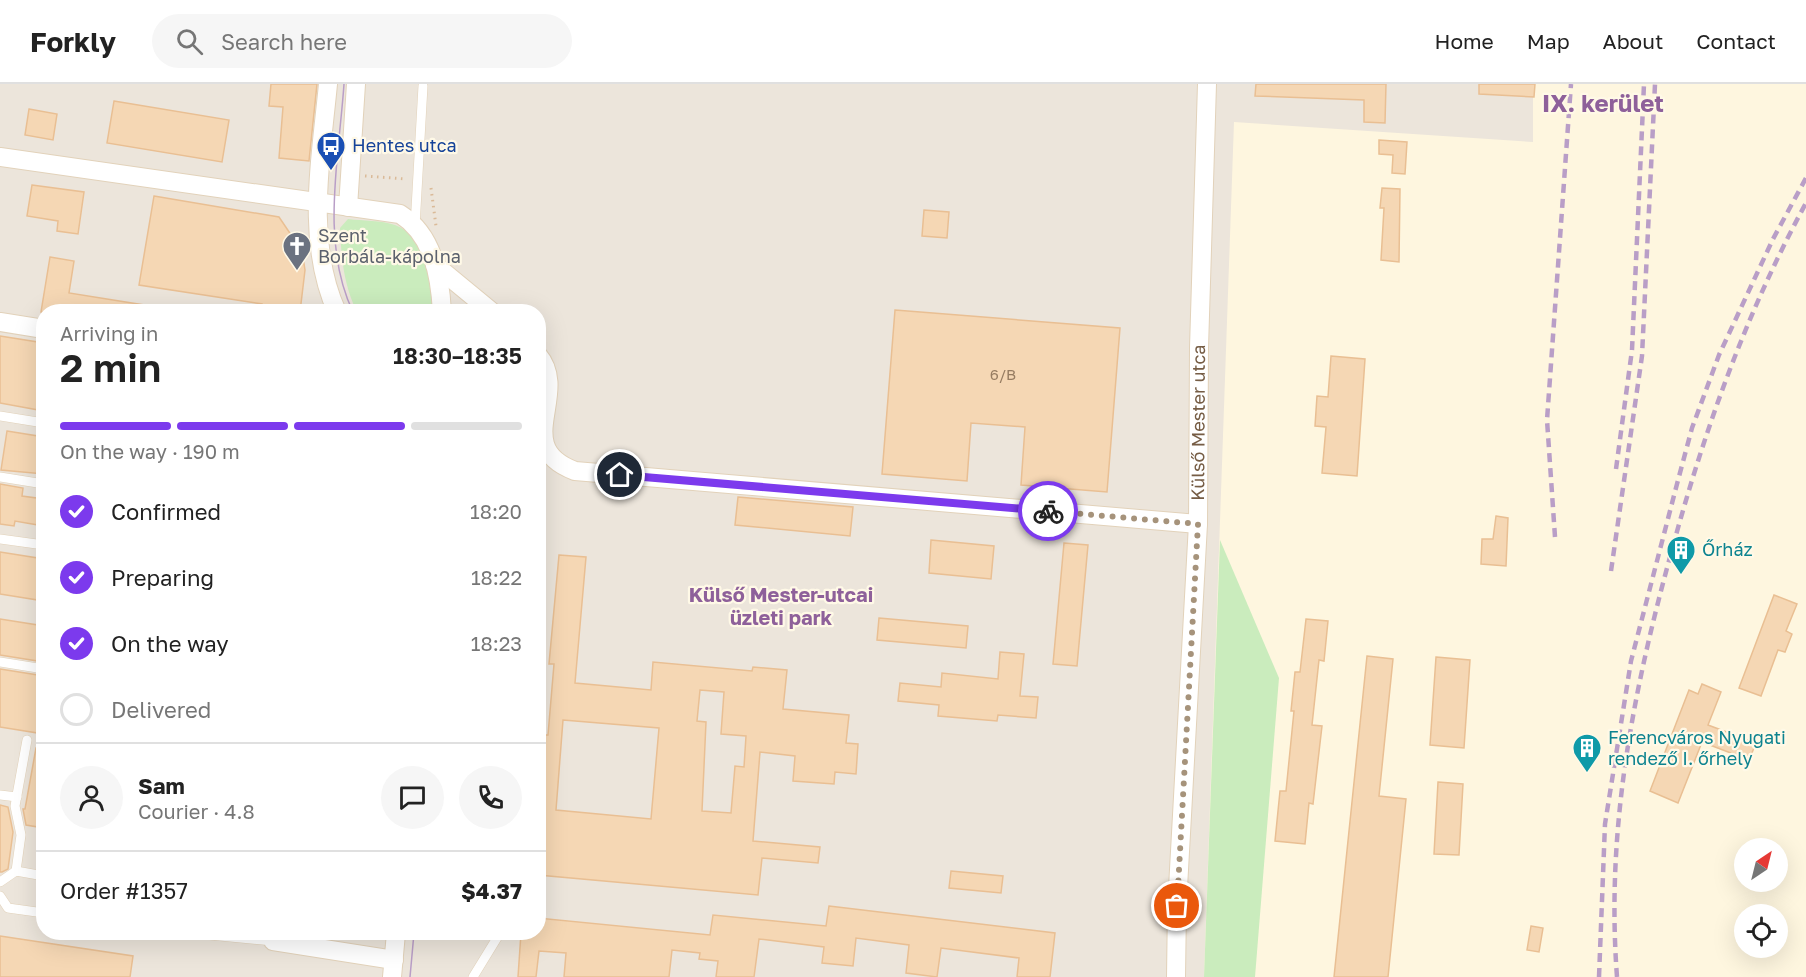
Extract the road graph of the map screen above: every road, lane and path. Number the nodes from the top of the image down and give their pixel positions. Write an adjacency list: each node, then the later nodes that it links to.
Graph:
1 (328, 84): 6 (street)
2 (356, 84): 7 (street)
3 (1207, 84): 24 (street, Külső Mester utca)
4 (423, 86): 8 (lane)
5 (0, 157): 6 (street)
6 (318, 203): 7 (street); 11 (street)
7 (348, 207): 8 (street)
8 (415, 226): 9 (street)
9 (435, 265): 10 (street); 12 (street)
10 (476, 298): 13 (street); 14 (street)
11 (334, 304)
12 (442, 304)
13 (457, 304)
14 (483, 304)
15 (0, 322): 16 (street)
16 (36, 328)
17 (546, 368): 18 (street)
18 (546, 406)
19 (0, 416): 20 (lane)
20 (36, 422)
21 (546, 450): 24 (street)
22 (0, 477): 23 (lane)
23 (36, 483)
24 (1198, 524): 43 (street, Külső Mester utca)
25 (0, 539): 26 (lane)
26 (36, 544)
27 (0, 662): 28 (lane)
28 (36, 668)
29 (27, 740): 31 (lane)
30 (0, 795): 31 (lane)
31 (17, 797): 32 (lane)
32 (16, 871): 33 (lane); 34 (lane)
33 (36, 875)
34 (0, 882)
35 (0, 896): 36 (lane)
36 (36, 912)
37 (262, 940): 40 (lane)
38 (395, 940): 41 (street)
39 (496, 940): 42 (lane)
40 (273, 941): 41 (street)
41 (393, 968)
42 (473, 977)
43 (1176, 977)

